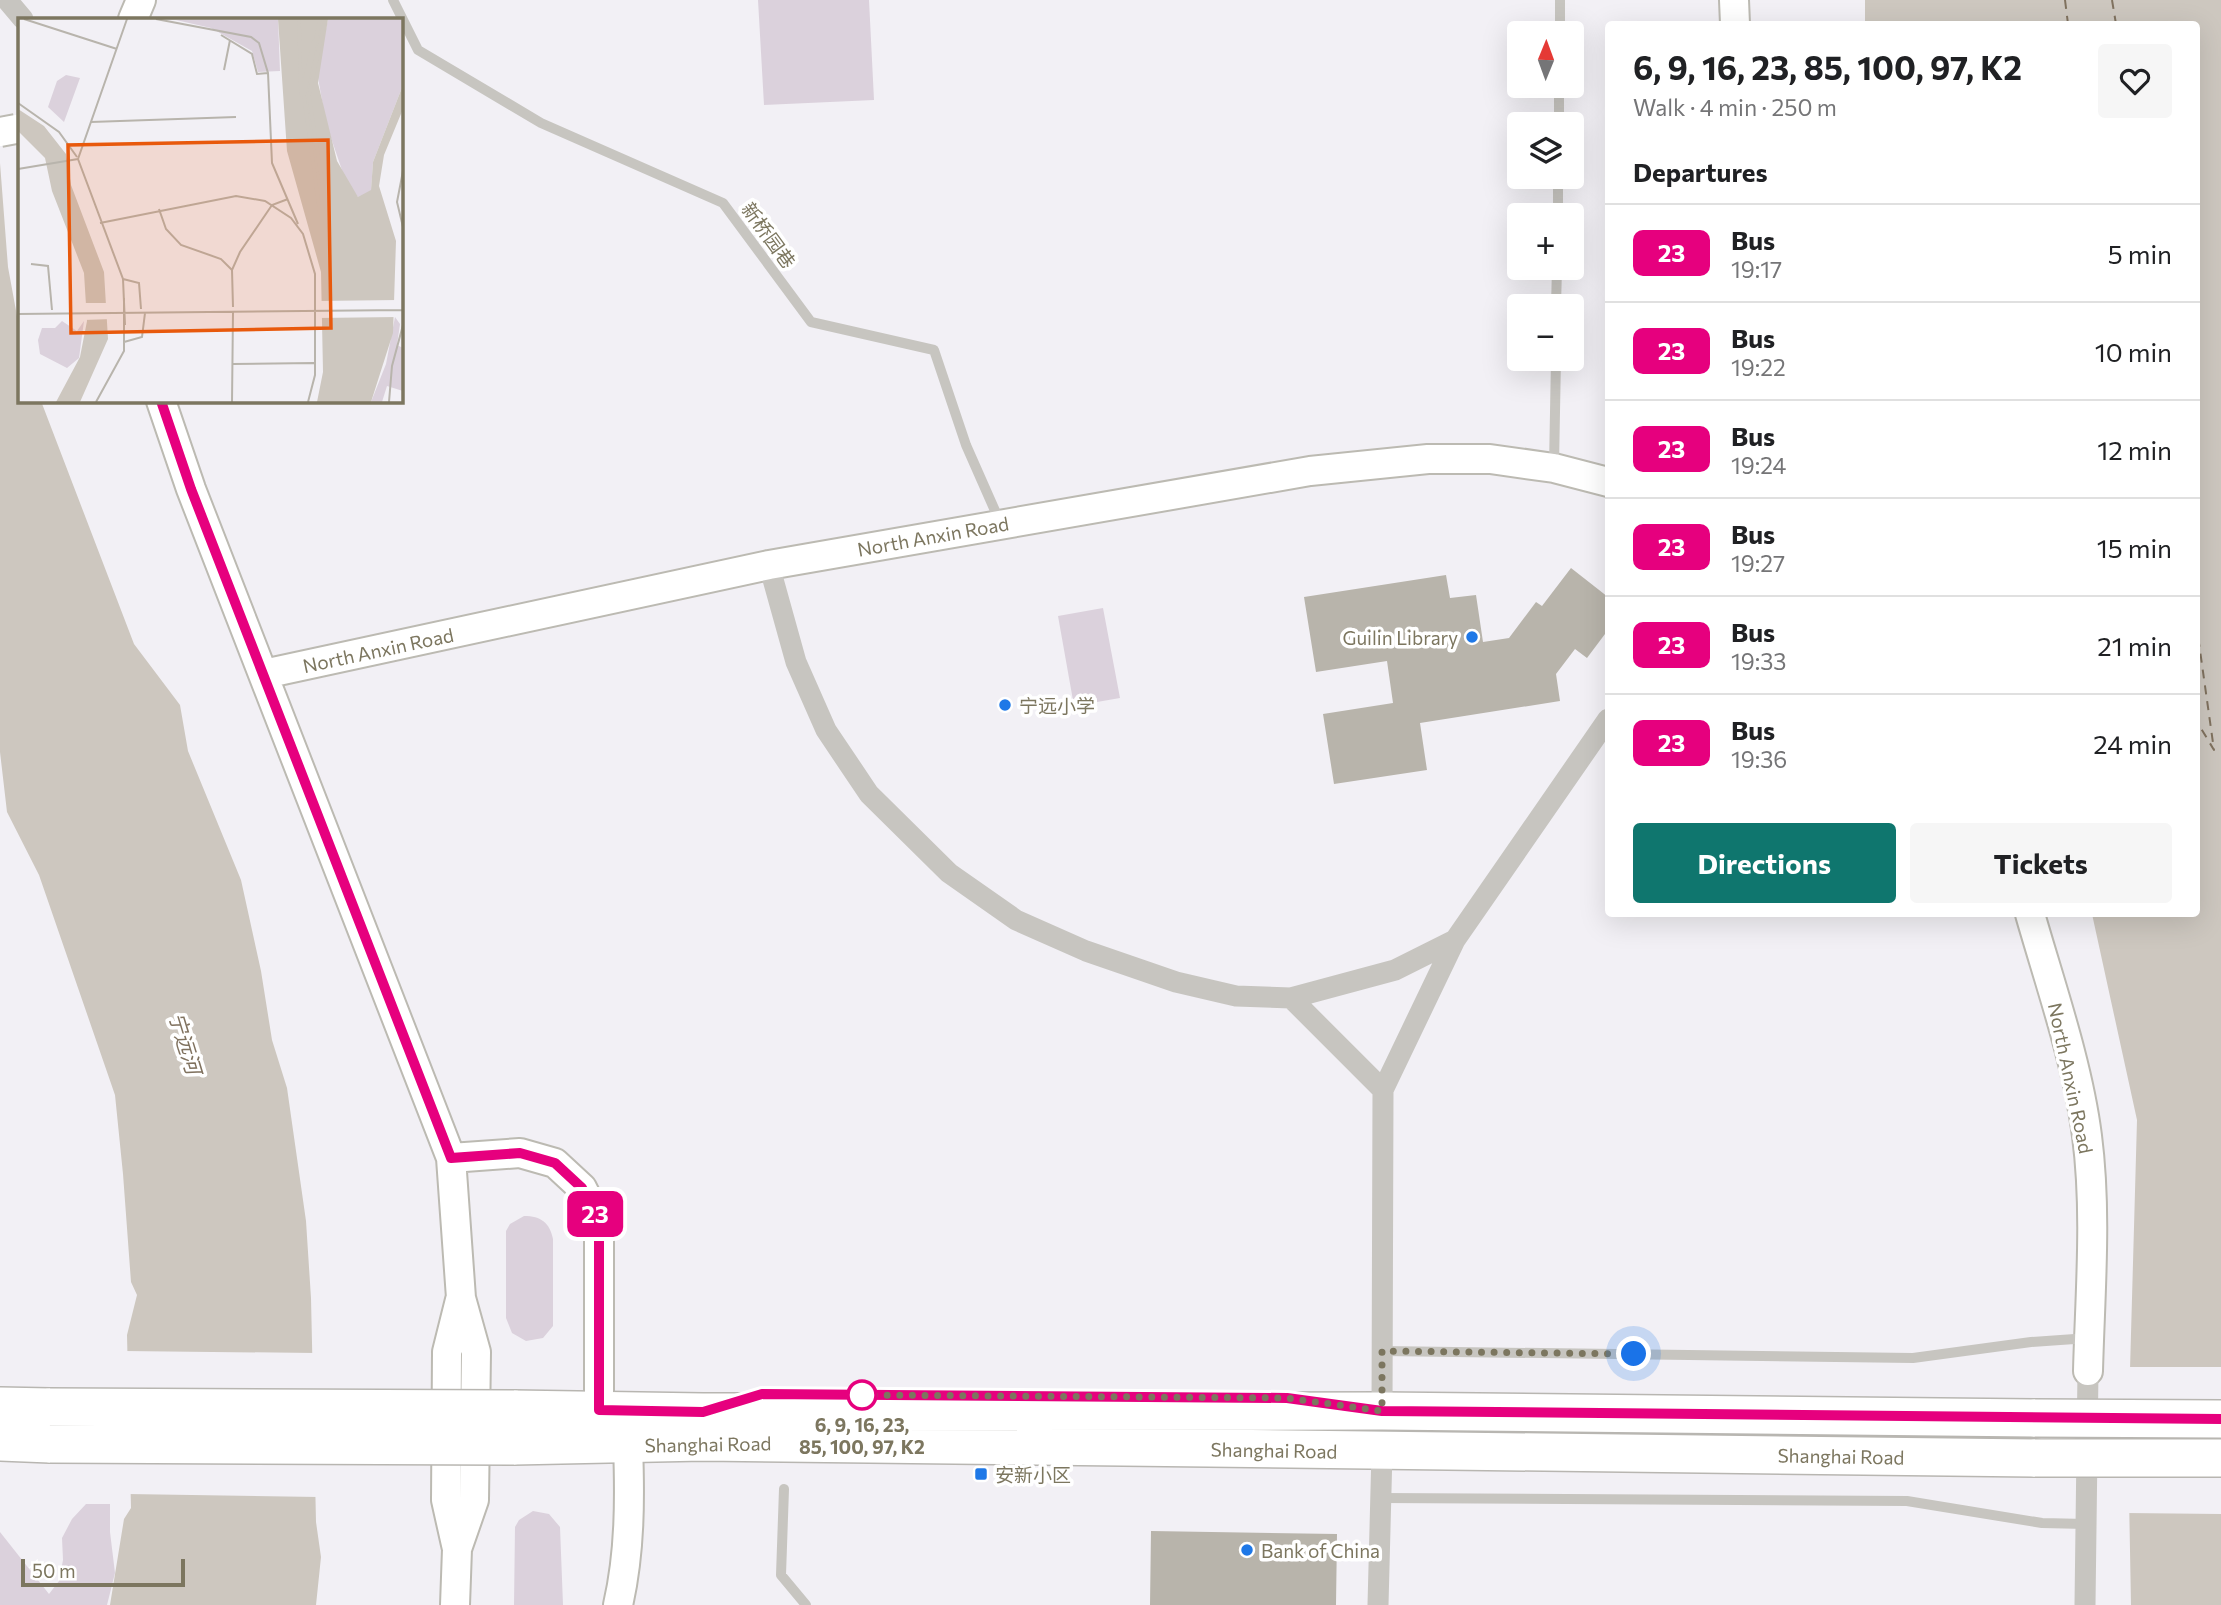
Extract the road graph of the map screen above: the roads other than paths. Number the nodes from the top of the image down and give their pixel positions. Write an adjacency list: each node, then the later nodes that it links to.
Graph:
1 (7, 0): 7 (street)
2 (126, 0): 8 (street)
3 (141, 0): 9 (street)
4 (393, 0): 16 (lane, 新桥园巷)
5 (1560, 0): 10 (lane)
6 (1734, 0): 11 (street)
7 (22, 18)
8 (118, 18)
9 (133, 18)
10 (1560, 21)
11 (1735, 21)
12 (1556, 371): 14 (lane)
13 (161, 402): 18 (street)
14 (1554, 468): 15 (street, North Anxin Road); 16 (street, North Anxin Road)
15 (1605, 481)
16 (1001, 525): 17 (street, North Anxin Road)
17 (769, 565): 18 (street, North Anxin Road); 22 (street)
18 (264, 674): 24 (street)
19 (1605, 723): 21 (street)
20 (2032, 917): 25 (street, North Anxin Road)
21 (1455, 940): 22 (street); 23 (street)
22 (1291, 998): 23 (street)
23 (1383, 1090): 26 (street)
24 (451, 1158): 31 (street); 44 (street)
25 (2089, 1338): 26 (lane); 27 (street, North Anxin Road)
26 (1382, 1351): 32 (street)
27 (2088, 1371): 43 (street)
28 (1301, 1400): 32 (lane)
29 (738, 1401): 34 (lane)
30 (0, 1406): 31 (highway, bridge)
31 (599, 1410): 34 (highway)
32 (1382, 1411): 33 (highway, Shanghai Road, bridge); 34 (highway, Shanghai Road)
33 (2221, 1419)
34 (703, 1427): 36 (highway, Shanghai Road); 37 (highway, Shanghai Road); 38 (lane)
35 (0, 1442): 36 (highway, Shanghai Road, bridge)
36 (628, 1445): 45 (street)
37 (1382, 1452): 39 (highway, Shanghai Road, bridge); 40 (lane); 42 (street)
38 (738, 1453)
39 (2221, 1458)
40 (1314, 1461)
41 (783, 1489): 46 (lane)
42 (1381, 1498): 43 (lane); 47 (street)
43 (2086, 1524): 48 (street)
44 (455, 1605)
45 (618, 1605)
46 (806, 1605)
47 (1378, 1605)
48 (2085, 1605)

